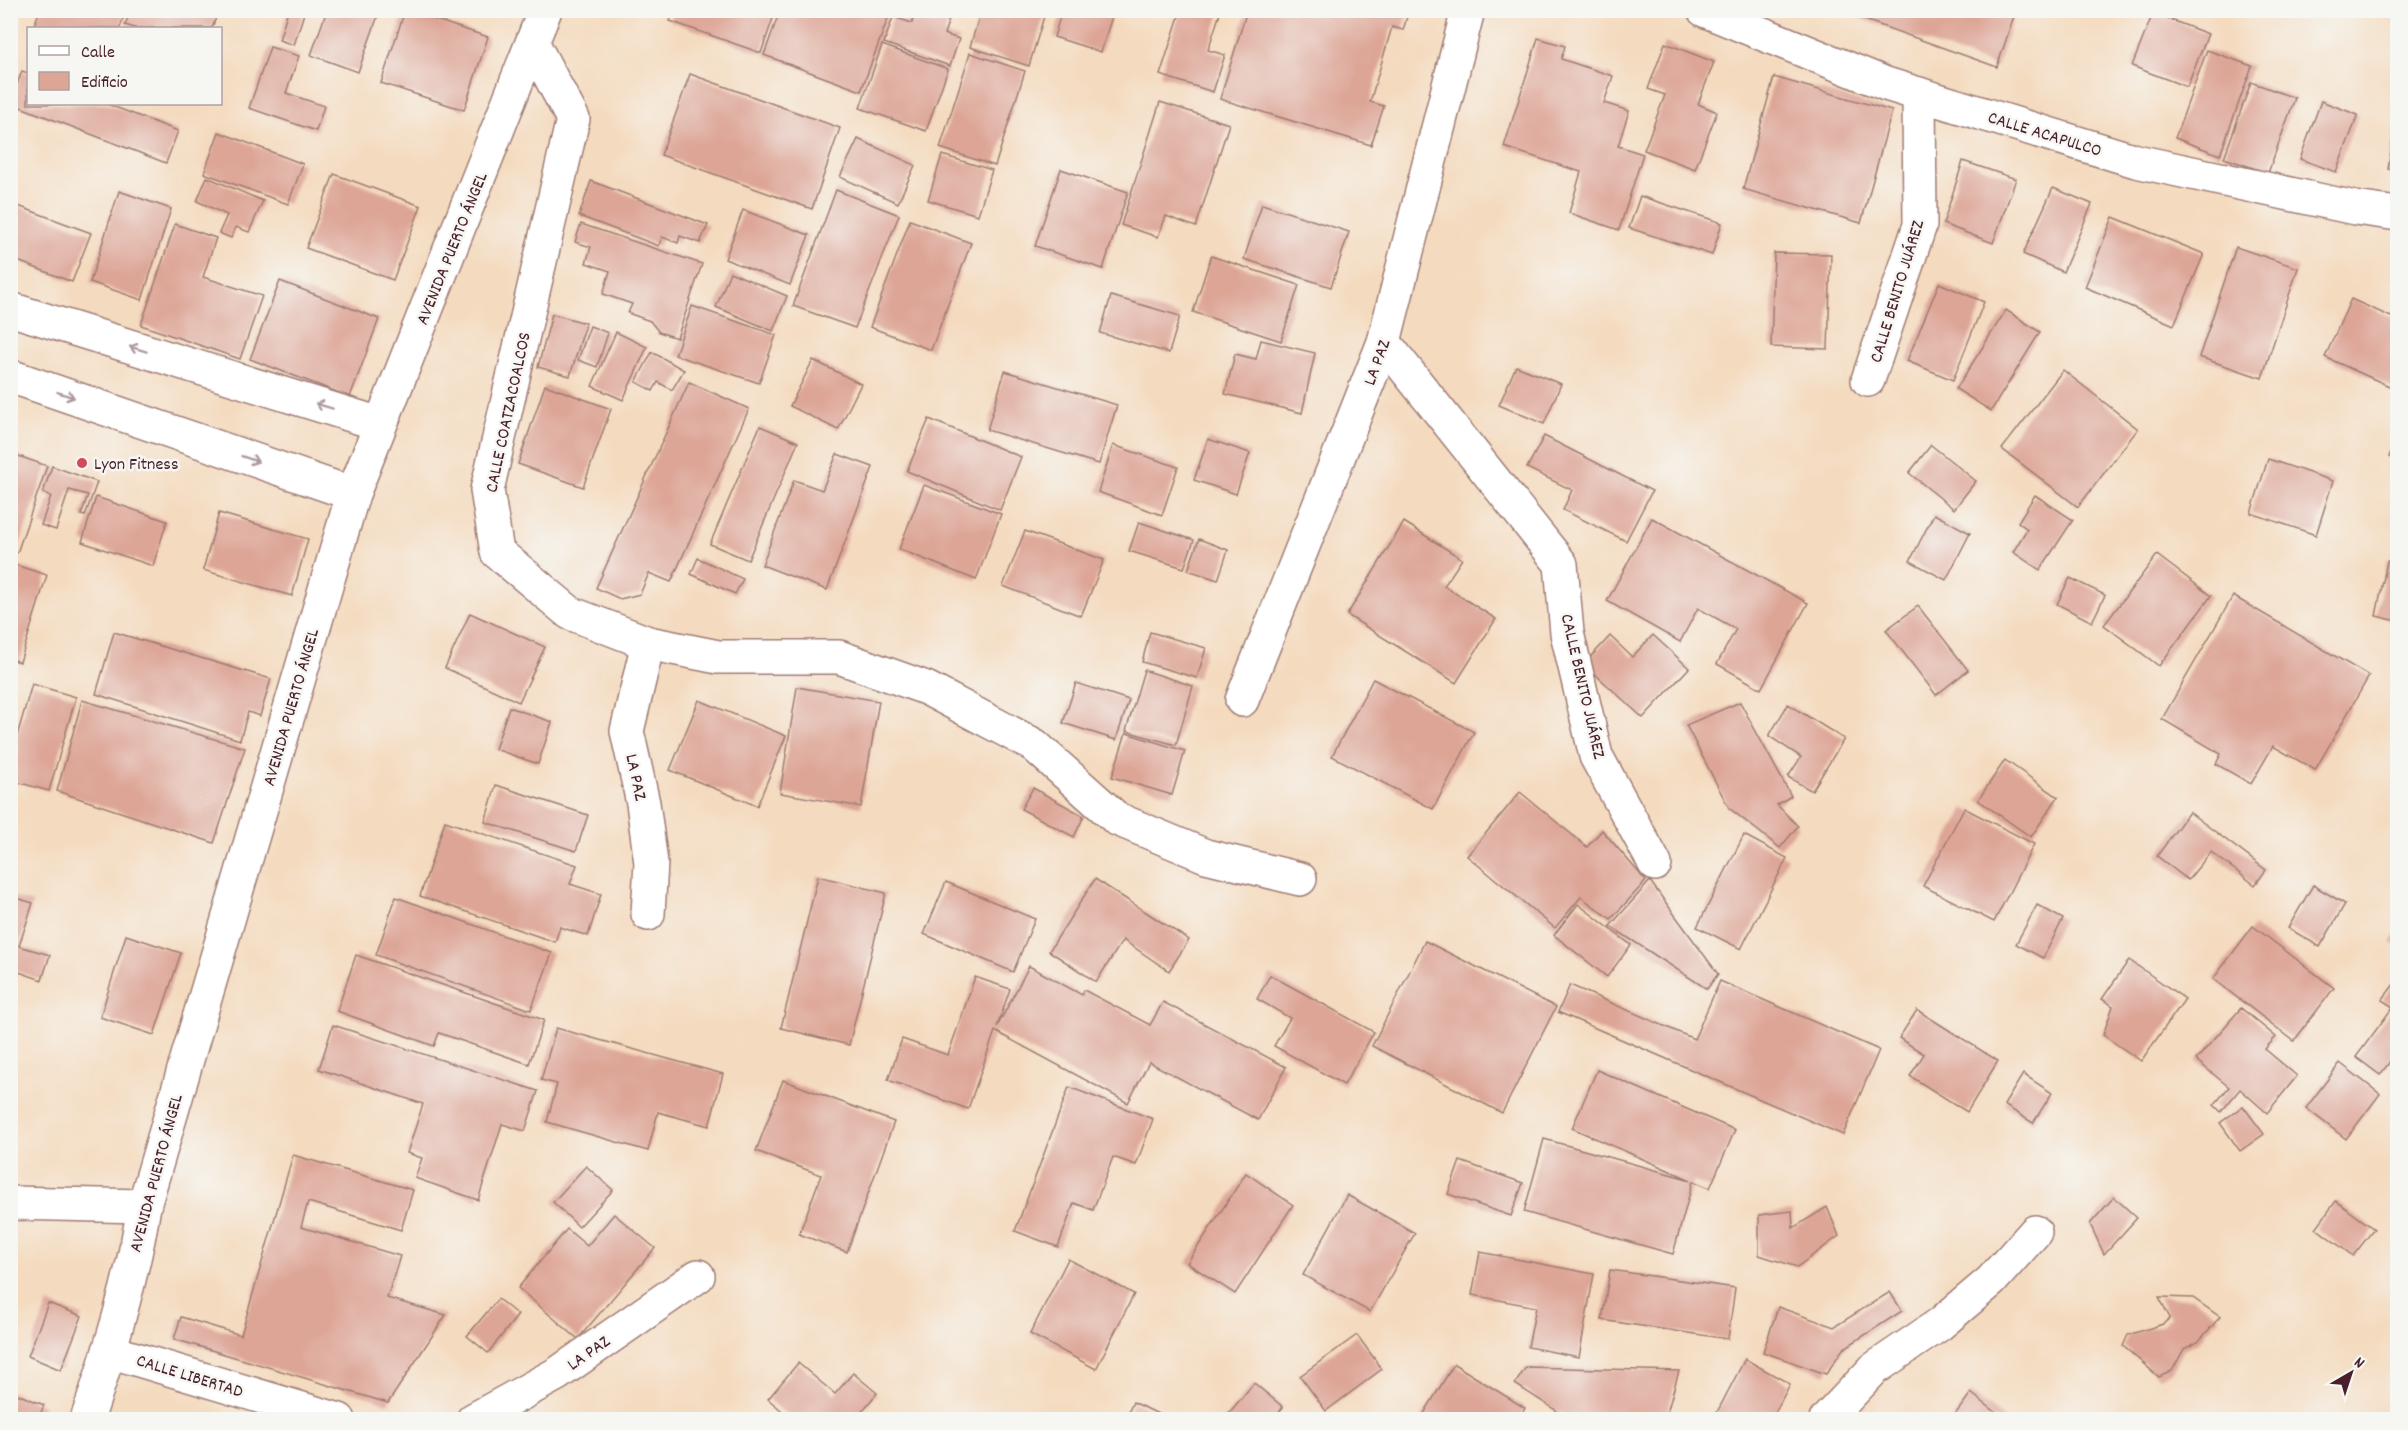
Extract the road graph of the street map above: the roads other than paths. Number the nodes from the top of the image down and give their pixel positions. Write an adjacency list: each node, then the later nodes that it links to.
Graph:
1 (545, 10): 4 (street, AVENIDA PUERTO ÁNGEL)
2 (1468, 10): 8 (street, LA PAZ)
3 (1704, 10): 5 (street, CALLE ACAPULCO)
4 (533, 44): 11 (street, AVENIDA PUERTO ÁNGEL); 13 (street, CALLE COATZACOALCOS)
5 (1919, 94): 6 (street, CALLE ACAPULCO); 10 (street, CALLE BENITO JUÁREZ)
6 (2397, 214)
7 (10, 309): 11 (street, one-way to 7)
8 (1384, 342): 14 (street, LA PAZ); 15 (street, CALLE BENITO JUÁREZ)
9 (10, 376): 12 (street, one-way to 12)
10 (1868, 380)
11 (380, 424): 12 (street, AVENIDA PUERTO ÁNGEL)
12 (353, 494): 19 (street, AVENIDA PUERTO ÁNGEL)
13 (648, 643): 16 (street, CALLE COATZACOALCOS); 17 (street, LA PAZ)
14 (1242, 700)
15 (1655, 864)
16 (1300, 879)
17 (648, 914)
18 (10, 1203): 19 (street)
19 (144, 1206): 22 (street, AVENIDA PUERTO ÁNGEL)
20 (2035, 1232): 26 (street)
21 (698, 1276): 25 (street, LA PAZ)
22 (109, 1351): 23 (street, AVENIDA PUERTO ÁNGEL); 24 (street, CALLE LIBERTAD)
23 (87, 1419)
24 (339, 1419)
25 (473, 1419)
26 (1826, 1419)

